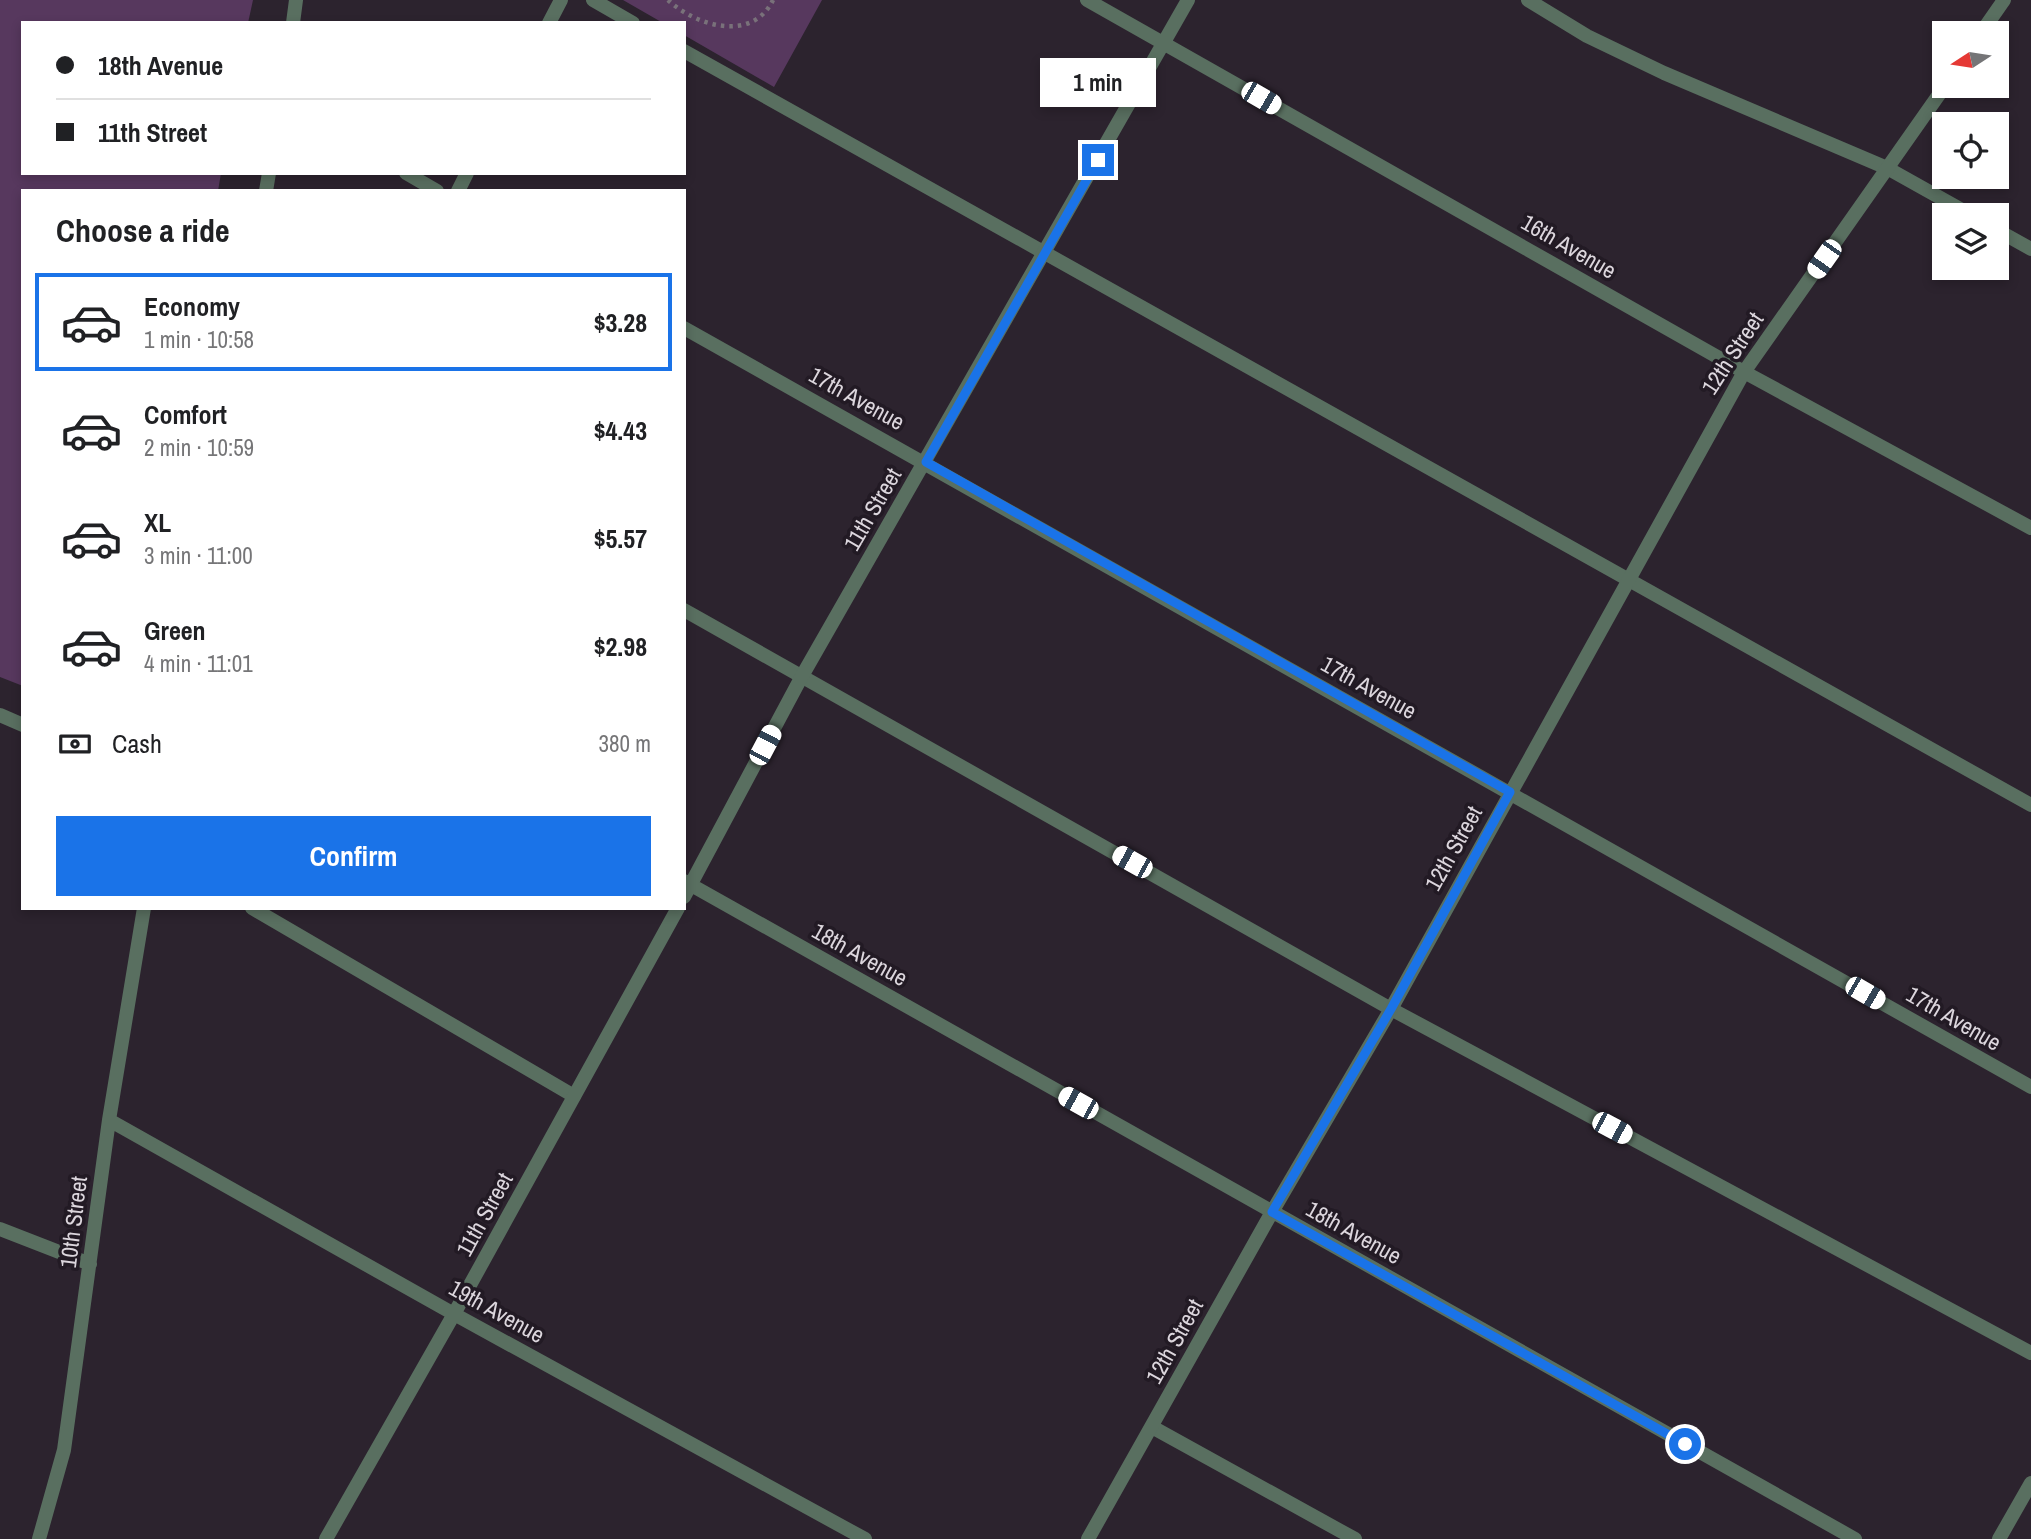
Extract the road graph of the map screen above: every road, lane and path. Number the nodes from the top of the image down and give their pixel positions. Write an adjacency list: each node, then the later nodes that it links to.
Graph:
1 (296, 0): 10 (street)
2 (561, 0): 11 (street)
3 (593, 0): 12 (street)
4 (668, 0): 5 (path)
5 (773, 0)
6 (1087, 0): 14 (street, 16th Avenue)
7 (1188, 0): 14 (street, 11th Street)
8 (1528, 0): 17 (street)
9 (2004, 0): 13 (street)
10 (293, 21)
11 (550, 21)
12 (630, 21)
13 (1989, 21)
14 (1165, 43): 23 (street, 11th Street); 25 (street, 16th Avenue)
15 (686, 52): 23 (street)
16 (1937, 98): 17 (street, 12th Street)
17 (1887, 168): 20 (street); 25 (street, 12th Street)
18 (409, 175): 19 (street)
19 (434, 189)
20 (1950, 203)
21 (2009, 237): 22 (street)
22 (2031, 249)
23 (1045, 253): 26 (street, 11th Street); 28 (street)
24 (686, 329): 26 (street, 17th Avenue)
25 (1744, 372): 27 (street, 16th Avenue); 28 (street, 12th Street)
26 (926, 462): 30 (street, 11th Street); 33 (street, 17th Avenue)
27 (2031, 528)
28 (1628, 580): 33 (street, 12th Street); 34 (street)
29 (686, 611): 30 (street)
30 (802, 676): 35 (street, 11th Street); 39 (street)
31 (0, 715): 32 (street)
32 (21, 724)
33 (1510, 792): 39 (street, 12th Street); 40 (street, 17th Avenue)
34 (2031, 805)
35 (686, 888): 43 (street, 18th Avenue)
36 (144, 910): 42 (street, 10th Street)
37 (255, 910): 41 (street)
38 (677, 910): 41 (street, 11th Street)
39 (1391, 1009): 43 (street, 12th Street); 47 (street)
40 (2031, 1087)
41 (574, 1096): 46 (street, 11th Street)
42 (109, 1120): 45 (street, 10th Street); 46 (street, 19th Avenue)
43 (1272, 1212): 48 (street, 12th Street); 55 (street, 18th Avenue)
44 (0, 1229): 45 (street)
45 (90, 1264): 50 (street, 10th Street)
46 (454, 1314): 51 (street, 11th Street); 52 (street, 19th Avenue)
47 (2031, 1353)
48 (1152, 1427): 53 (street, 12th Street); 54 (street)
49 (2031, 1483): 56 (street)
50 (39, 1539)
51 (326, 1539)
52 (865, 1539)
53 (1088, 1539)
54 (1355, 1539)
55 (1855, 1539)
56 (1999, 1539)

